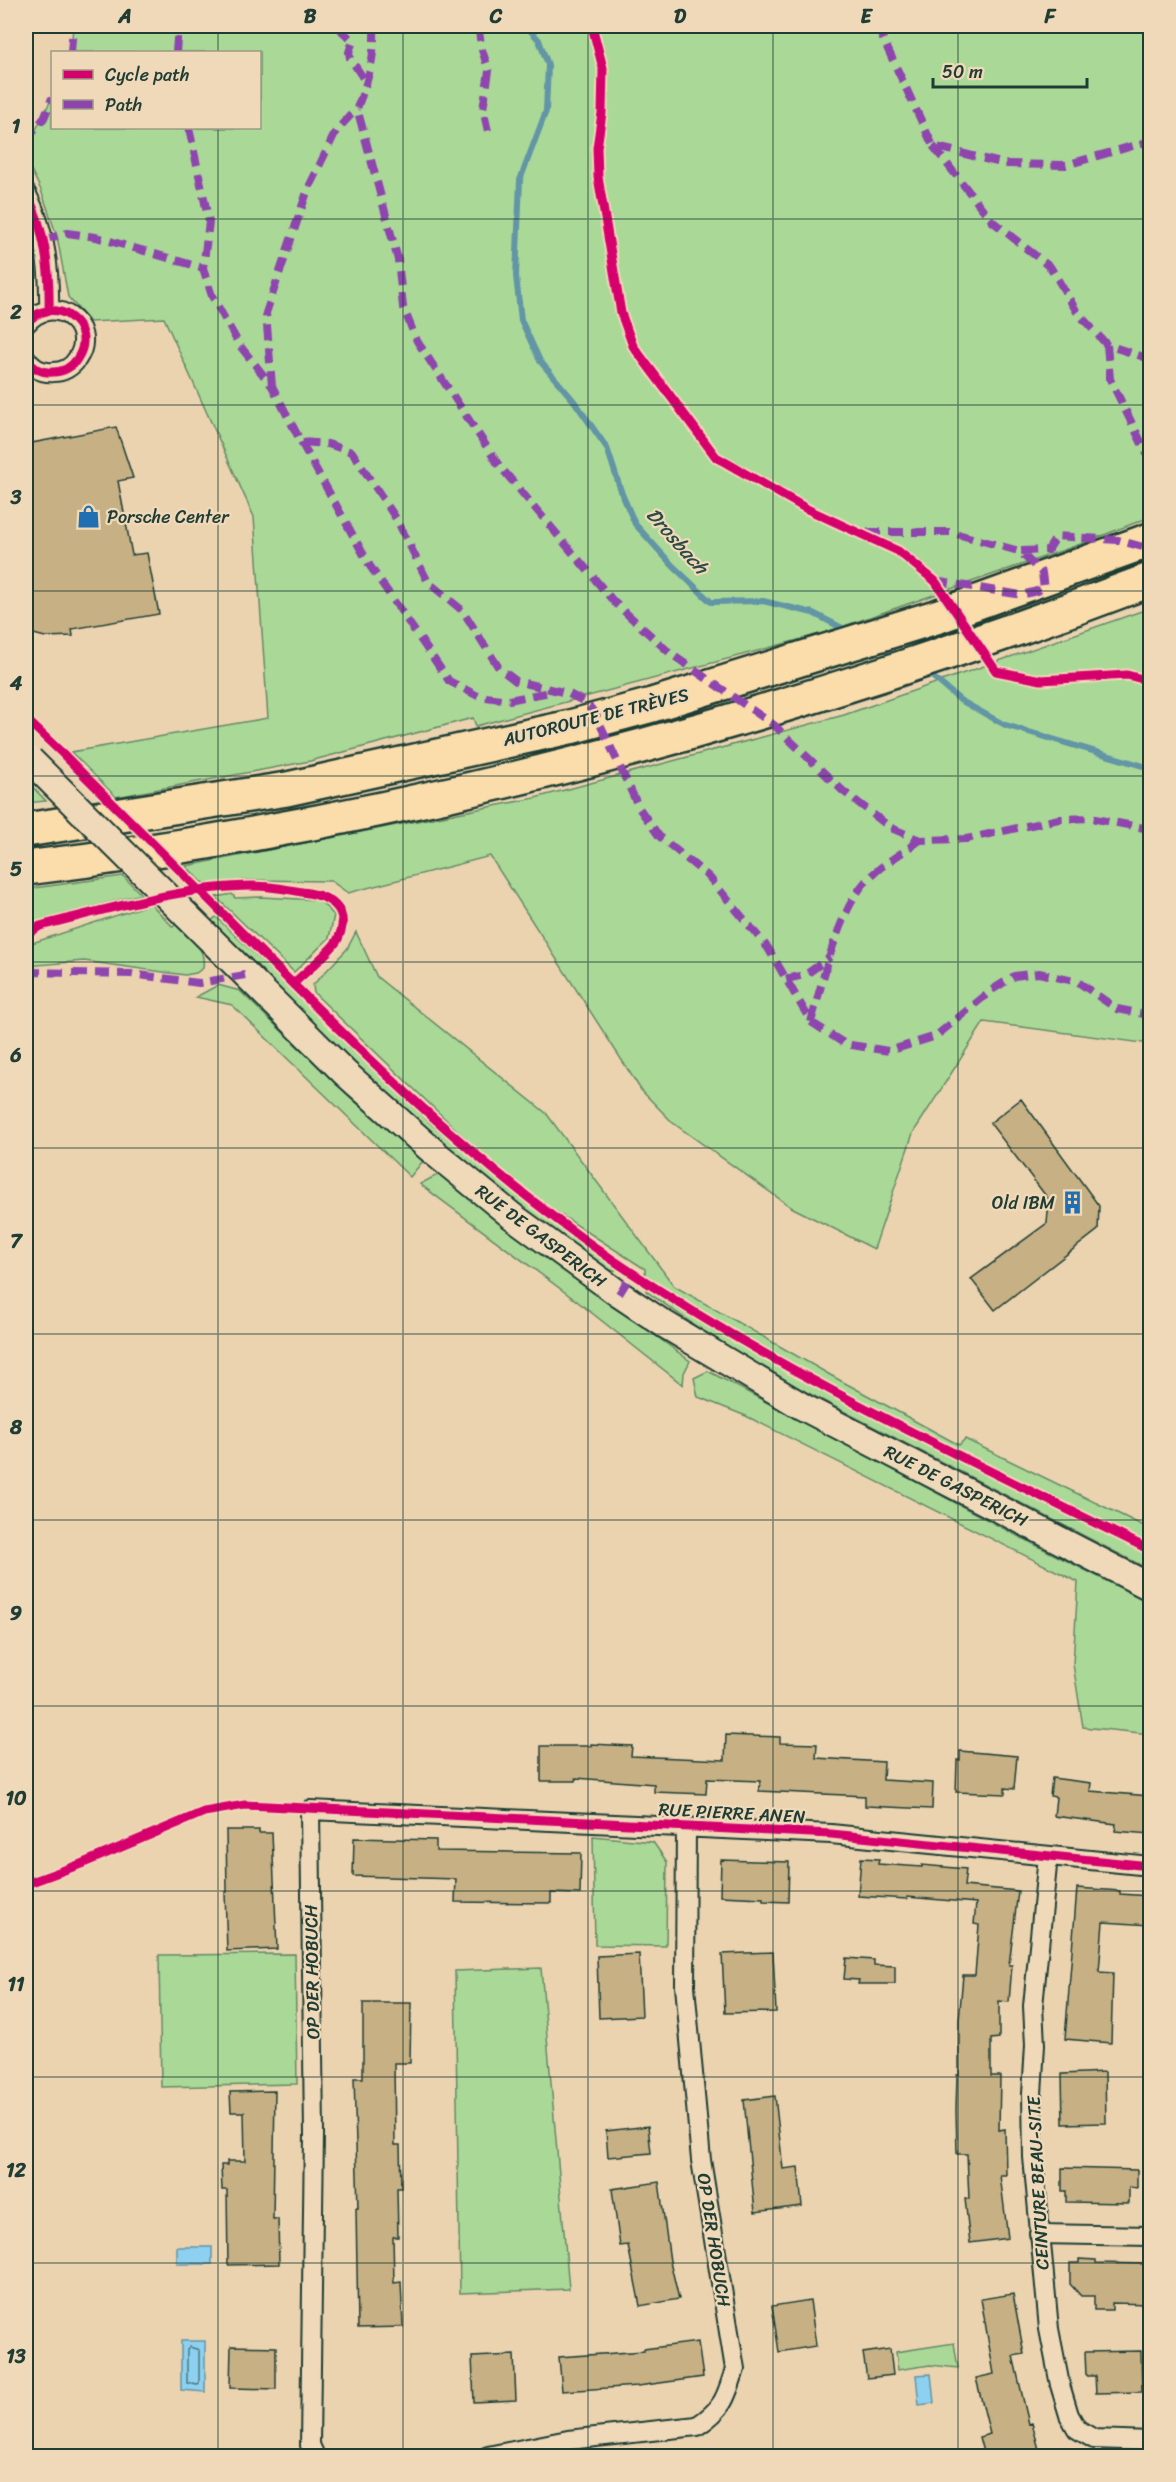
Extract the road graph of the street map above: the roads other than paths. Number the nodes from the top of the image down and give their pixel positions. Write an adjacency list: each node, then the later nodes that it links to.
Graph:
1 (26, 193): 2 (street)
2 (49, 310): 3 (street); 4 (street)
3 (26, 324)
4 (26, 358)
5 (1150, 540): 8 (highway, AUTOROUTE DE TRÈVES)
6 (1150, 580): 9 (highway, AUTOROUTE DE TRÈVES)
7 (28, 758): 10 (main road, RUE DE GASPERICH, bridge)
8 (26, 830)
9 (26, 868)
10 (1150, 1587)
11 (310, 1810): 12 (street, RUE PIERRE ANEN); 18 (street, OP DER HOBUCH)
12 (686, 1827): 13 (street, RUE PIERRE ANEN); 19 (street, OP DER HOBUCH)
13 (1048, 1856): 14 (street, RUE PIERRE ANEN); 15 (street, CEINTURE BEAU-SITE)
14 (1150, 1866)
15 (1039, 2234): 16 (street); 17 (street, CEINTURE BEAU-SITE)
16 (1150, 2236)
17 (1150, 2441)
18 (315, 2457)
19 (488, 2457)

